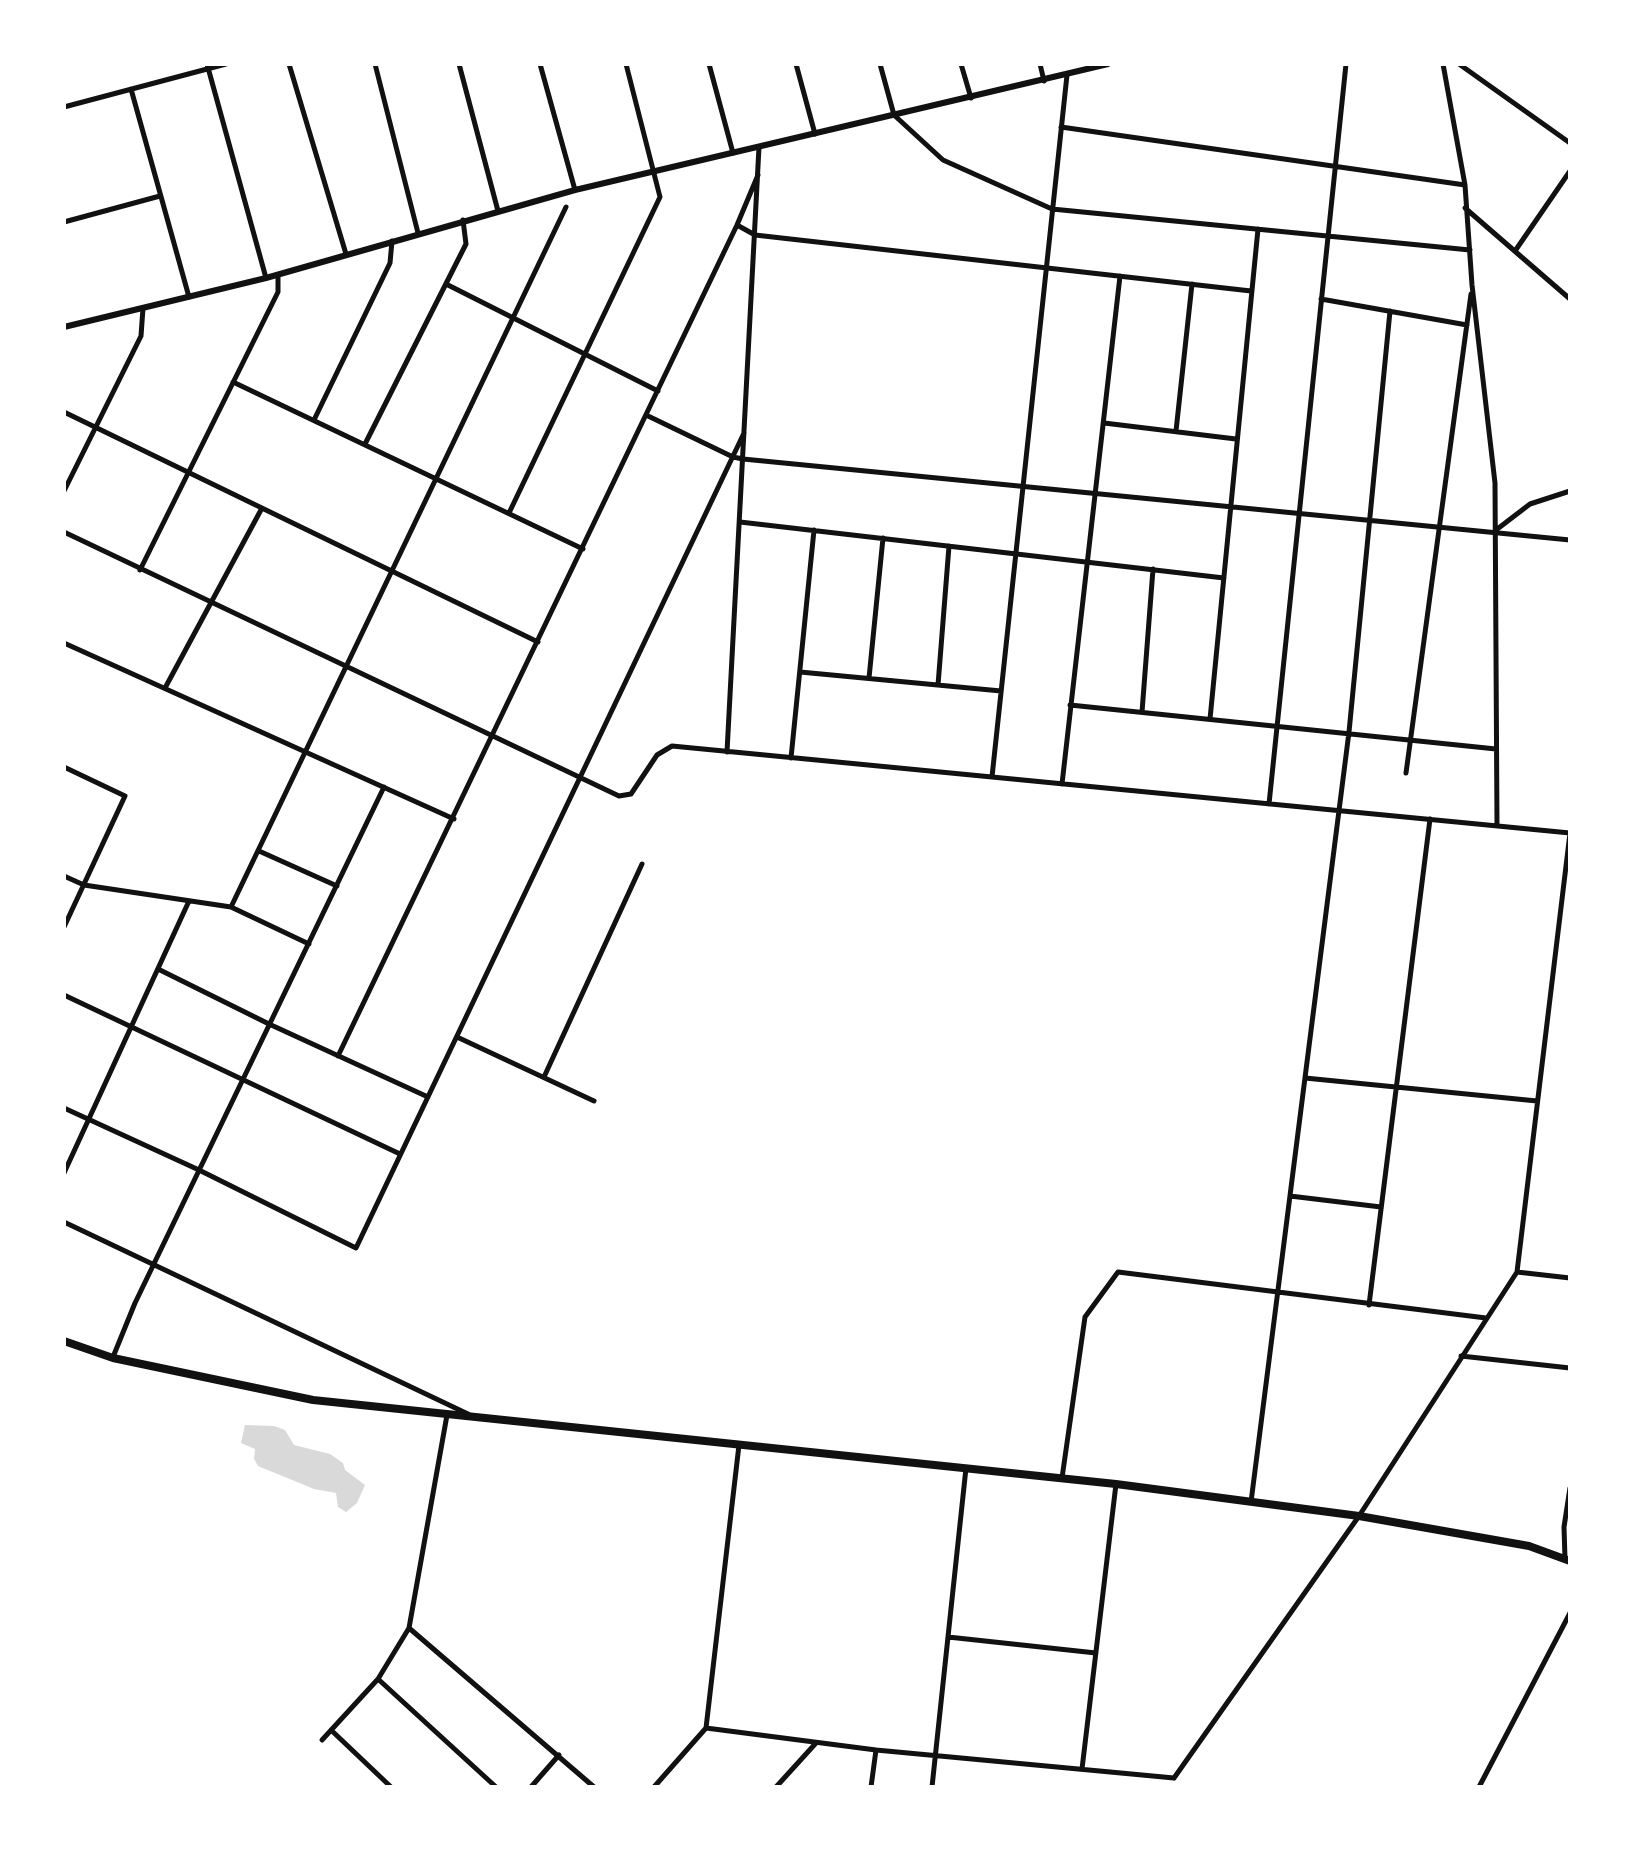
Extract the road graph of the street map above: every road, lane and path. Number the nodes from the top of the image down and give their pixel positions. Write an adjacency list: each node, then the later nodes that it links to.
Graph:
1 (226, 64): 16 (street)
2 (289, 64): 49 (street)
3 (375, 64): 43 (street)
4 (459, 64): 38 (street)
5 (540, 64): 33 (street)
6 (626, 64): 29 (street)
7 (709, 64): 27 (street)
8 (796, 64): 24 (street)
9 (880, 64): 22 (street)
10 (961, 64): 20 (street)
11 (1040, 64): 18 (street)
12 (1108, 64): 17 (street)
13 (1346, 64): 28 (street)
14 (1443, 64): 32 (street)
15 (1459, 64): 25 (street)
16 (207, 66): 19 (street); 53 (street)
17 (1067, 75): 18 (street); 23 (street)
18 (1044, 81): 20 (street)
19 (131, 89): 21 (street); 34 (street)
20 (971, 98): 22 (street)
21 (64, 107)
22 (894, 115): 24 (street); 37 (street)
23 (1061, 127): 28 (street); 37 (street)
24 (815, 134): 26 (street)
25 (1570, 143)
26 (759, 147): 27 (street); 31 (street)
27 (733, 153): 29 (street)
28 (1335, 165): 32 (street); 45 (street)
29 (654, 171): 33 (street); 66 (street)
30 (1570, 171): 48 (street)
31 (758, 175): 41 (street); 44 (street)
32 (1465, 185): 36 (street)
33 (575, 190): 38 (street)
34 (160, 196): 40 (street); 58 (street)
35 (566, 207): 63 (street)
36 (1465, 208): 47 (street); 48 (street)
37 (1052, 209): 42 (street); 50 (street)
38 (498, 211): 39 (street)
39 (463, 220): 43 (street); 54 (street)
40 (64, 222)
41 (737, 225): 44 (street); 68 (street)
42 (1258, 229): 45 (street); 57 (street)
43 (418, 233): 46 (street)
44 (755, 235): 50 (street); 75 (street)
45 (1328, 236): 47 (street); 59 (street)
46 (392, 240): 49 (street); 71 (street)
47 (1470, 250): 56 (street)
48 (1515, 251): 60 (street)
49 (346, 254): 51 (street)
50 (1046, 268): 52 (street); 82 (street)
51 (278, 274): 53 (street); 67 (street)
52 (1120, 276): 55 (street); 72 (street)
53 (266, 278): 58 (street)
54 (446, 284): 63 (street); 77 (street)
55 (1192, 284): 57 (street); 74 (street)
56 (1472, 285): 64 (street); 94 (street)
57 (1251, 291): 76 (street)
58 (189, 297): 61 (street)
59 (1321, 299): 62 (street); 88 (street)
60 (1570, 299)
61 (143, 308): 65 (street); 73 (street)
62 (1390, 311): 64 (street); 90 (street)
63 (513, 318): 66 (street); 81 (street)
64 (1467, 325): 92 (street)
65 (64, 327)
66 (585, 355): 68 (street); 89 (street)
67 (233, 382): 71 (street); 80 (street)
68 (658, 391): 70 (street)
69 (64, 412): 73 (street)
70 (646, 415): 78 (street); 99 (street)
71 (314, 420): 77 (street)
72 (1104, 423): 74 (street); 85 (street)
73 (96, 428): 80 (street); 83 (street)
74 (1176, 431): 76 (street)
75 (744, 433): 78 (street); 79 (street)
76 (1236, 439): 86 (street)
77 (365, 444): 81 (street)
78 (733, 457): 79 (street); 129 (street)
79 (743, 459): 82 (street); 91 (street)
80 (188, 472): 87 (street); 103 (street)
81 (437, 479): 89 (street); 104 (street)
82 (1023, 486): 85 (street); 100 (street)
83 (64, 491)
84 (1570, 491): 94 (street)
85 (1096, 493): 86 (street); 101 (street)
86 (1231, 506): 88 (street); 105 (street)
87 (262, 508): 104 (street); 106 (street)
88 (1299, 512): 90 (street); 118 (street)
89 (509, 513): 99 (street)
90 (1370, 519): 92 (street); 119 (street)
91 (740, 522): 93 (street); 124 (street)
92 (1440, 526): 94 (street); 121 (street)
93 (814, 530): 96 (street); 110 (street)
94 (1495, 531): 97 (street); 122 (street)
95 (64, 532): 103 (street)
96 (883, 538): 98 (street); 111 (street)
97 (1570, 540)
98 (949, 546): 100 (street); 112 (street)
99 (583, 549): 107 (street)
100 (1016, 554): 101 (street); 114 (street)
101 (1088, 562): 102 (street); 115 (street)
102 (1153, 569): 105 (street); 116 (street)
103 (140, 570): 106 (street)
104 (393, 572): 107 (street); 109 (street)
105 (1224, 578): 117 (street)
106 (209, 602): 109 (street); 113 (street)
107 (538, 642): 120 (street)
108 (64, 643): 113 (street)
109 (346, 665): 120 (street); 123 (street)
110 (800, 672): 111 (street); 125 (street)
111 (869, 678): 112 (street)
112 (938, 685): 114 (street)
113 (165, 688): 123 (street)
114 (1001, 691): 128 (street)
115 (1070, 705): 116 (street); 130 (street)
116 (1142, 712): 117 (street)
117 (1210, 719): 118 (street)
118 (1276, 724): 119 (street); 132 (street)
119 (1349, 732): 121 (street); 133 (street)
120 (492, 738): 129 (street); 134 (street)
121 (1411, 740): 122 (street); 127 (street)
122 (1496, 749): 136 (street)
123 (306, 752): 131 (street); 138 (street)
124 (727, 752): 125 (street); 129 (street)
125 (791, 758): 128 (street)
126 (64, 767): 141 (street)
127 (1406, 773)
128 (992, 777): 130 (street)
129 (580, 778): 151 (street)
130 (1062, 784): 132 (street)
131 (384, 787): 134 (street); 142 (street)
132 (1269, 804): 133 (street)
133 (1339, 811): 135 (street); 154 (street)
134 (454, 819): 152 (street)
135 (1430, 819): 136 (street); 156 (street)
136 (1497, 826): 137 (street)
137 (1570, 833): 159 (street)
138 (259, 851): 142 (street); 144 (street)
139 (642, 864): 153 (street)
140 (64, 876): 141 (street)
141 (84, 885): 143 (street); 145 (street)
142 (337, 886): 146 (street)
143 (189, 901): 144 (street); 147 (street)
144 (231, 907): 146 (street)
145 (64, 927)
146 (309, 944): 149 (street)
147 (158, 969): 149 (street); 150 (street)
148 (64, 995): 150 (street)
149 (269, 1024): 152 (street); 155 (street)
150 (132, 1027): 155 (street); 161 (street)
151 (457, 1037): 153 (street); 157 (street)
152 (338, 1056): 157 (street)
153 (544, 1077): 158 (street)
154 (1305, 1078): 156 (street); 165 (street)
155 (243, 1079): 162 (street); 163 (street)
156 (1397, 1087): 159 (street); 166 (street)
157 (428, 1097): 162 (street)
158 (594, 1101)
159 (1537, 1101): 169 (street)
160 (64, 1108): 161 (street)
161 (89, 1120): 163 (street); 164 (street)
162 (400, 1154): 163 (street)
163 (199, 1170): 168 (street)
164 (64, 1173)
165 (1290, 1196): 166 (street); 171 (street)
166 (1381, 1207): 172 (street)
167 (64, 1222): 168 (street)
168 (153, 1264): 176 (street); 179 (street)
169 (1517, 1272): 170 (street); 173 (street)
170 (1570, 1278)
171 (1278, 1294): 172 (street); 182 (street); 185 (street)
172 (1369, 1305): 173 (street)
173 (1486, 1318): 175 (street)
174 (64, 1341): 176 (main road)
175 (1461, 1356): 177 (street); 186 (street)
176 (113, 1358): 178 (main road)
177 (1570, 1368)
178 (447, 1415): 179 (main road); 189 (street)
179 (474, 1418): 180 (main road)
180 (739, 1445): 181 (main road); 193 (street)
181 (966, 1468): 182 (main road); 190 (street)
182 (1062, 1478): 183 (main road)
183 (1116, 1484): 185 (main road); 191 (street)
184 (1570, 1488): 187 (street)
185 (1251, 1502): 186 (main road)
186 (1359, 1516): 187 (main road); 201 (street)
187 (1567, 1560)
188 (1570, 1613): 211 (street)
189 (409, 1628): 192 (street); 198 (street)
190 (948, 1637): 191 (street); 199 (street)
191 (1096, 1653): 200 (street)
192 (378, 1679): 194 (street); 203 (street)
193 (706, 1728): 196 (street); 206 (street)
194 (331, 1730): 195 (street); 202 (street)
195 (322, 1740)
196 (816, 1742): 197 (street); 207 (street)
197 (876, 1750): 199 (street); 208 (street)
198 (559, 1755): 204 (street); 205 (street)
199 (936, 1756): 200 (street); 209 (street)
200 (1082, 1769): 201 (street)
201 (1174, 1778): 210 (street)
202 (391, 1787)
203 (496, 1787)
204 (531, 1787)
205 (594, 1787)
206 (654, 1787)
207 (776, 1787)
208 (871, 1787)
209 (932, 1787)
210 (1179, 1787)
211 (1479, 1787)

